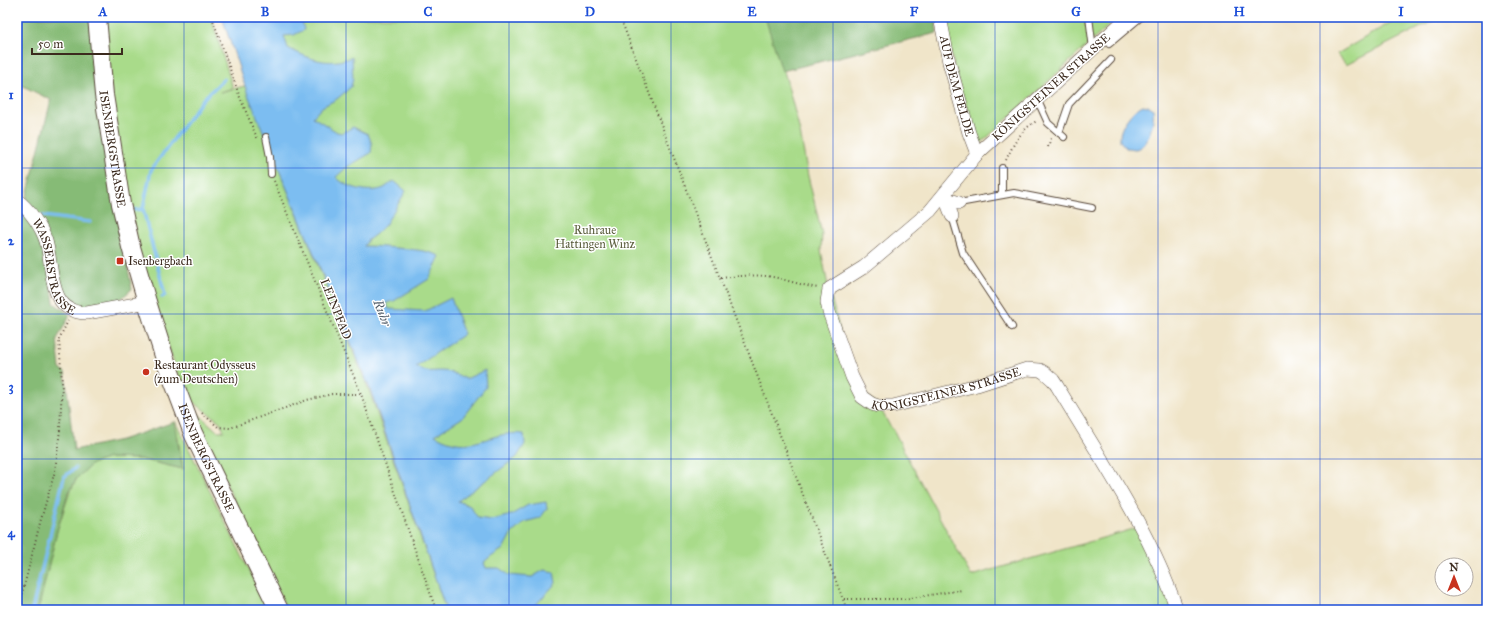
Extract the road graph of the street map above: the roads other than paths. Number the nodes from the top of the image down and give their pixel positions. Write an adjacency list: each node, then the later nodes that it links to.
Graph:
1 (97, 17): 22 (main road, ISENBERGSTRASSE)
2 (940, 17): 12 (street, AUF DEM FELDE)
3 (1089, 17): 7 (lane)
4 (1128, 17): 7 (street, KÖNIGSTEINER STRASSE)
5 (1141, 17): 6 (lane)
6 (1109, 44)
7 (1093, 49): 9 (street, KÖNIGSTEINER STRASSE)
8 (1111, 60): 9 (lane)
9 (1037, 99): 12 (street, KÖNIGSTEINER STRASSE)
10 (266, 137): 15 (lane)
11 (17, 153): 13 (lane)
12 (977, 154): 17 (street, KÖNIGSTEINER STRASSE)
13 (17, 157)
14 (1002, 168): 16 (lane)
15 (272, 174)
16 (1002, 195): 19 (lane); 20 (lane)
17 (944, 196): 19 (street); 21 (street); 25 (street, KÖNIGSTEINER STRASSE)
18 (17, 200): 22 (street, WASSERSTRASSE)
19 (959, 203)
20 (1092, 208)
21 (952, 216): 23 (lane)
22 (147, 302): 24 (main road, ISENBERGSTRASSE)
23 (1012, 327)
24 (279, 610)
25 (1177, 610)

